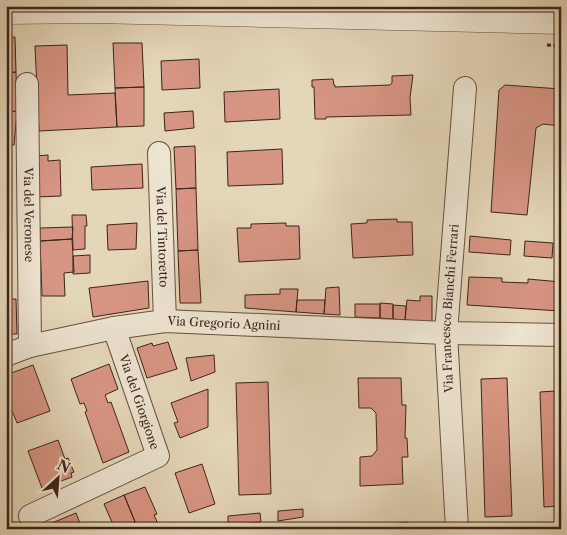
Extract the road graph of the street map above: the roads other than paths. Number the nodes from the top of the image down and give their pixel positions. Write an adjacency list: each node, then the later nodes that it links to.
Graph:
1 (6, 10): 2 (street)
2 (561, 20)
3 (26, 84): 10 (street, Via del Veronese)
4 (465, 88): 8 (street, Via Francesco Bianchi Ferrari)
5 (159, 153): 6 (street, Via del Tintoretto)
6 (165, 321): 7 (street, Via Gregorio Agnini); 8 (street, Via Gregorio Agnini)
7 (114, 328): 10 (street, Via Gregorio Agnini); 12 (street, Via del Giorgione)
8 (446, 333): 9 (street, Via Gregorio Agnini); 13 (street, Via Francesco Bianchi Ferrari)
9 (561, 335)
10 (30, 346): 11 (street, Via Gregorio Agnini)
11 (6, 355)
12 (30, 516)
13 (457, 529)

